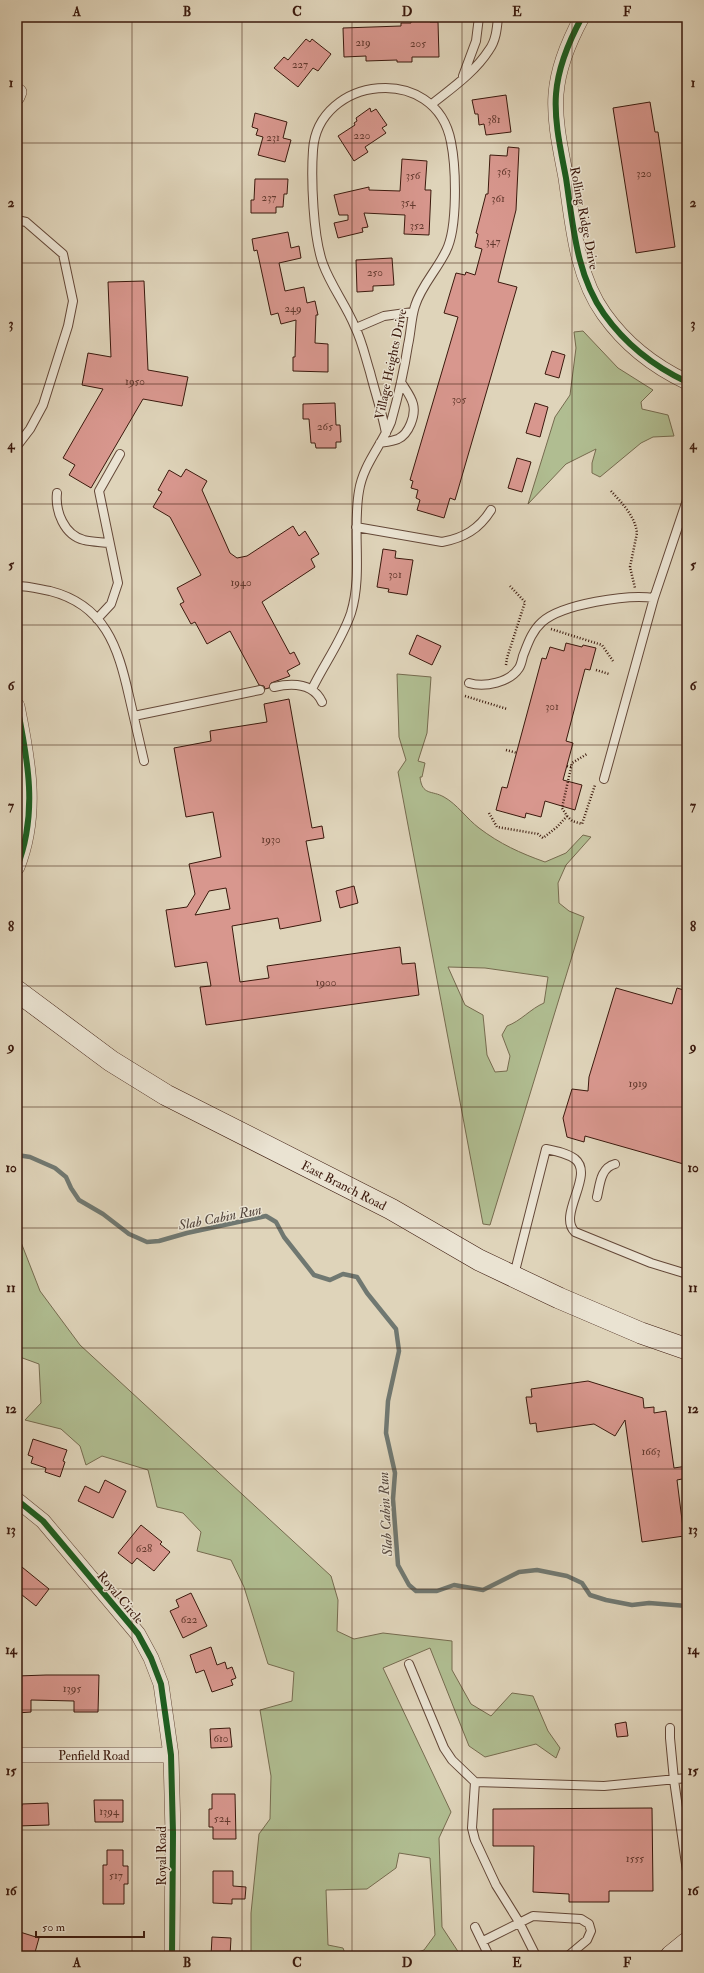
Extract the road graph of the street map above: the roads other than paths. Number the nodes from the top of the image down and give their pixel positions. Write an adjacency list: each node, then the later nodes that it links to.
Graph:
1 (479, 17): 4 (lane)
2 (498, 17): 4 (lane)
3 (582, 17): 10 (street, Rolling Ridge Drive)
4 (460, 80): 5 (lane)
5 (432, 104): 7 (lane, Village Heights Drive); 8 (lane, Village Heights Drive)
6 (17, 220): 13 (lane)
7 (413, 312): 8 (lane); 9 (lane, Village Heights Drive)
8 (356, 328): 11 (lane, Village Heights Drive)
9 (401, 382): 11 (lane, Village Heights Drive); 12 (lane)
10 (687, 382)
11 (386, 433): 12 (lane)
12 (380, 443): 18 (lane)
13 (17, 446)
14 (120, 454): 19 (lane)
15 (57, 493): 19 (lane)
16 (687, 500): 21 (lane)
17 (491, 510): 18 (lane)
18 (356, 527): 25 (lane)
19 (109, 543): 22 (lane)
20 (17, 586): 22 (lane)
21 (654, 598): 23 (lane); 31 (lane)
22 (97, 619): 29 (lane)
23 (469, 683)
24 (274, 687): 25 (lane)
25 (312, 689): 27 (lane)
26 (260, 690): 29 (lane)
27 (322, 702)
28 (17, 706): 32 (street)
29 (134, 716): 30 (lane)
30 (144, 761)
31 (604, 779)
32 (17, 867)
33 (17, 991): 37 (main road, East Branch Road)
34 (615, 1164): 35 (lane)
35 (596, 1198)
36 (687, 1274): 37 (lane)
37 (514, 1276): 38 (main road, East Branch Road)
38 (687, 1349)
39 (17, 1500): 43 (street, Royal Circle)
40 (408, 1664): 46 (lane)
41 (670, 1728): 45 (lane)
42 (17, 1755): 43 (street, Penfield Road)
43 (171, 1755): 53 (street, Royal Road)
44 (687, 1778): 45 (lane)
45 (674, 1780): 46 (lane); 47 (lane)
46 (475, 1782): 49 (lane)
47 (686, 1858): 48 (lane)
48 (687, 1871)
49 (519, 1922): 51 (lane); 55 (lane); 56 (lane)
50 (474, 1927): 51 (lane)
51 (483, 1941): 54 (lane)
52 (687, 1943): 57 (main road)
53 (172, 1956)
54 (489, 1956)
55 (536, 1956)
56 (568, 1956)
57 (671, 1956)

